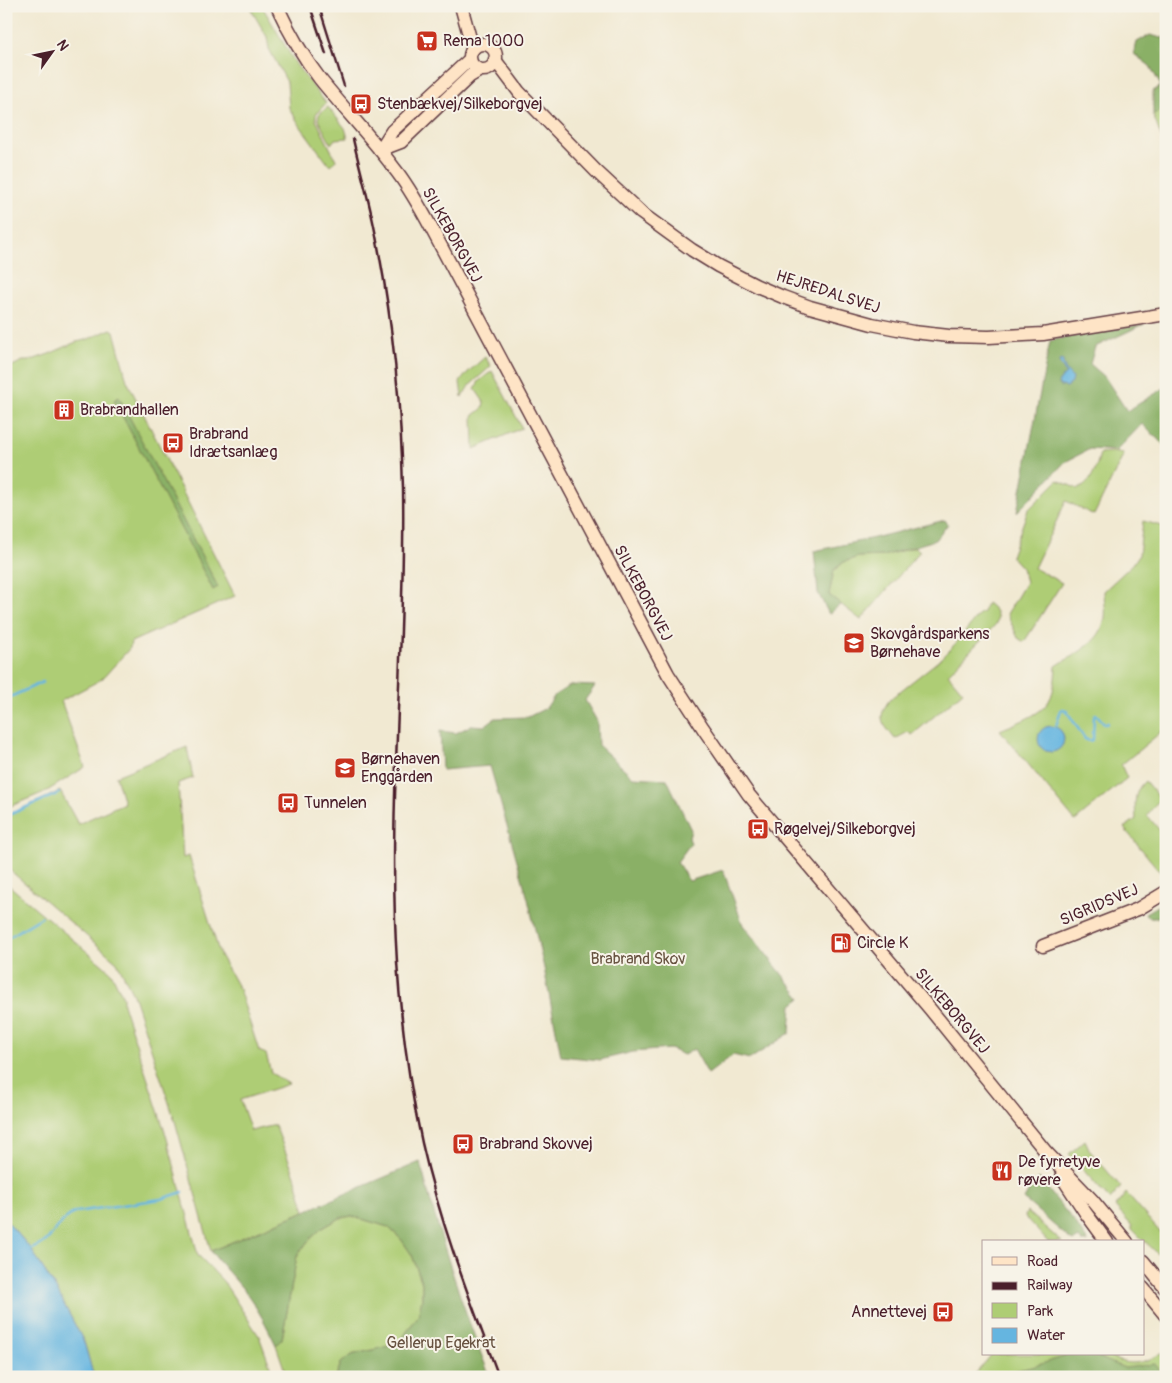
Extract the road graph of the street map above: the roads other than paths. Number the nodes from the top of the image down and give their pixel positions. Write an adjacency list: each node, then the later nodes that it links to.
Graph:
1 (277, 6): 5 (main road, SILKEBORGVEJ)
2 (462, 10): 3 (main road)
3 (475, 51): 4 (main road); 4 (main road); 5 (main road)
4 (487, 66): 5 (main road); 6 (main road, HEJREDALSVEJ)
5 (380, 150): 9 (main road, SILKEBORGVEJ)
6 (1166, 314)
7 (1166, 892): 8 (main road, SIGRIDSVEJ)
8 (1043, 946)
9 (1046, 1152): 10 (main road, SILKEBORGVEJ); 11 (main road, SILKEBORGVEJ)
10 (1106, 1240)
11 (1125, 1240)
12 (1144, 1262): 14 (main road)
13 (1144, 1289): 15 (main road)
14 (1166, 1289)
15 (1166, 1316)

